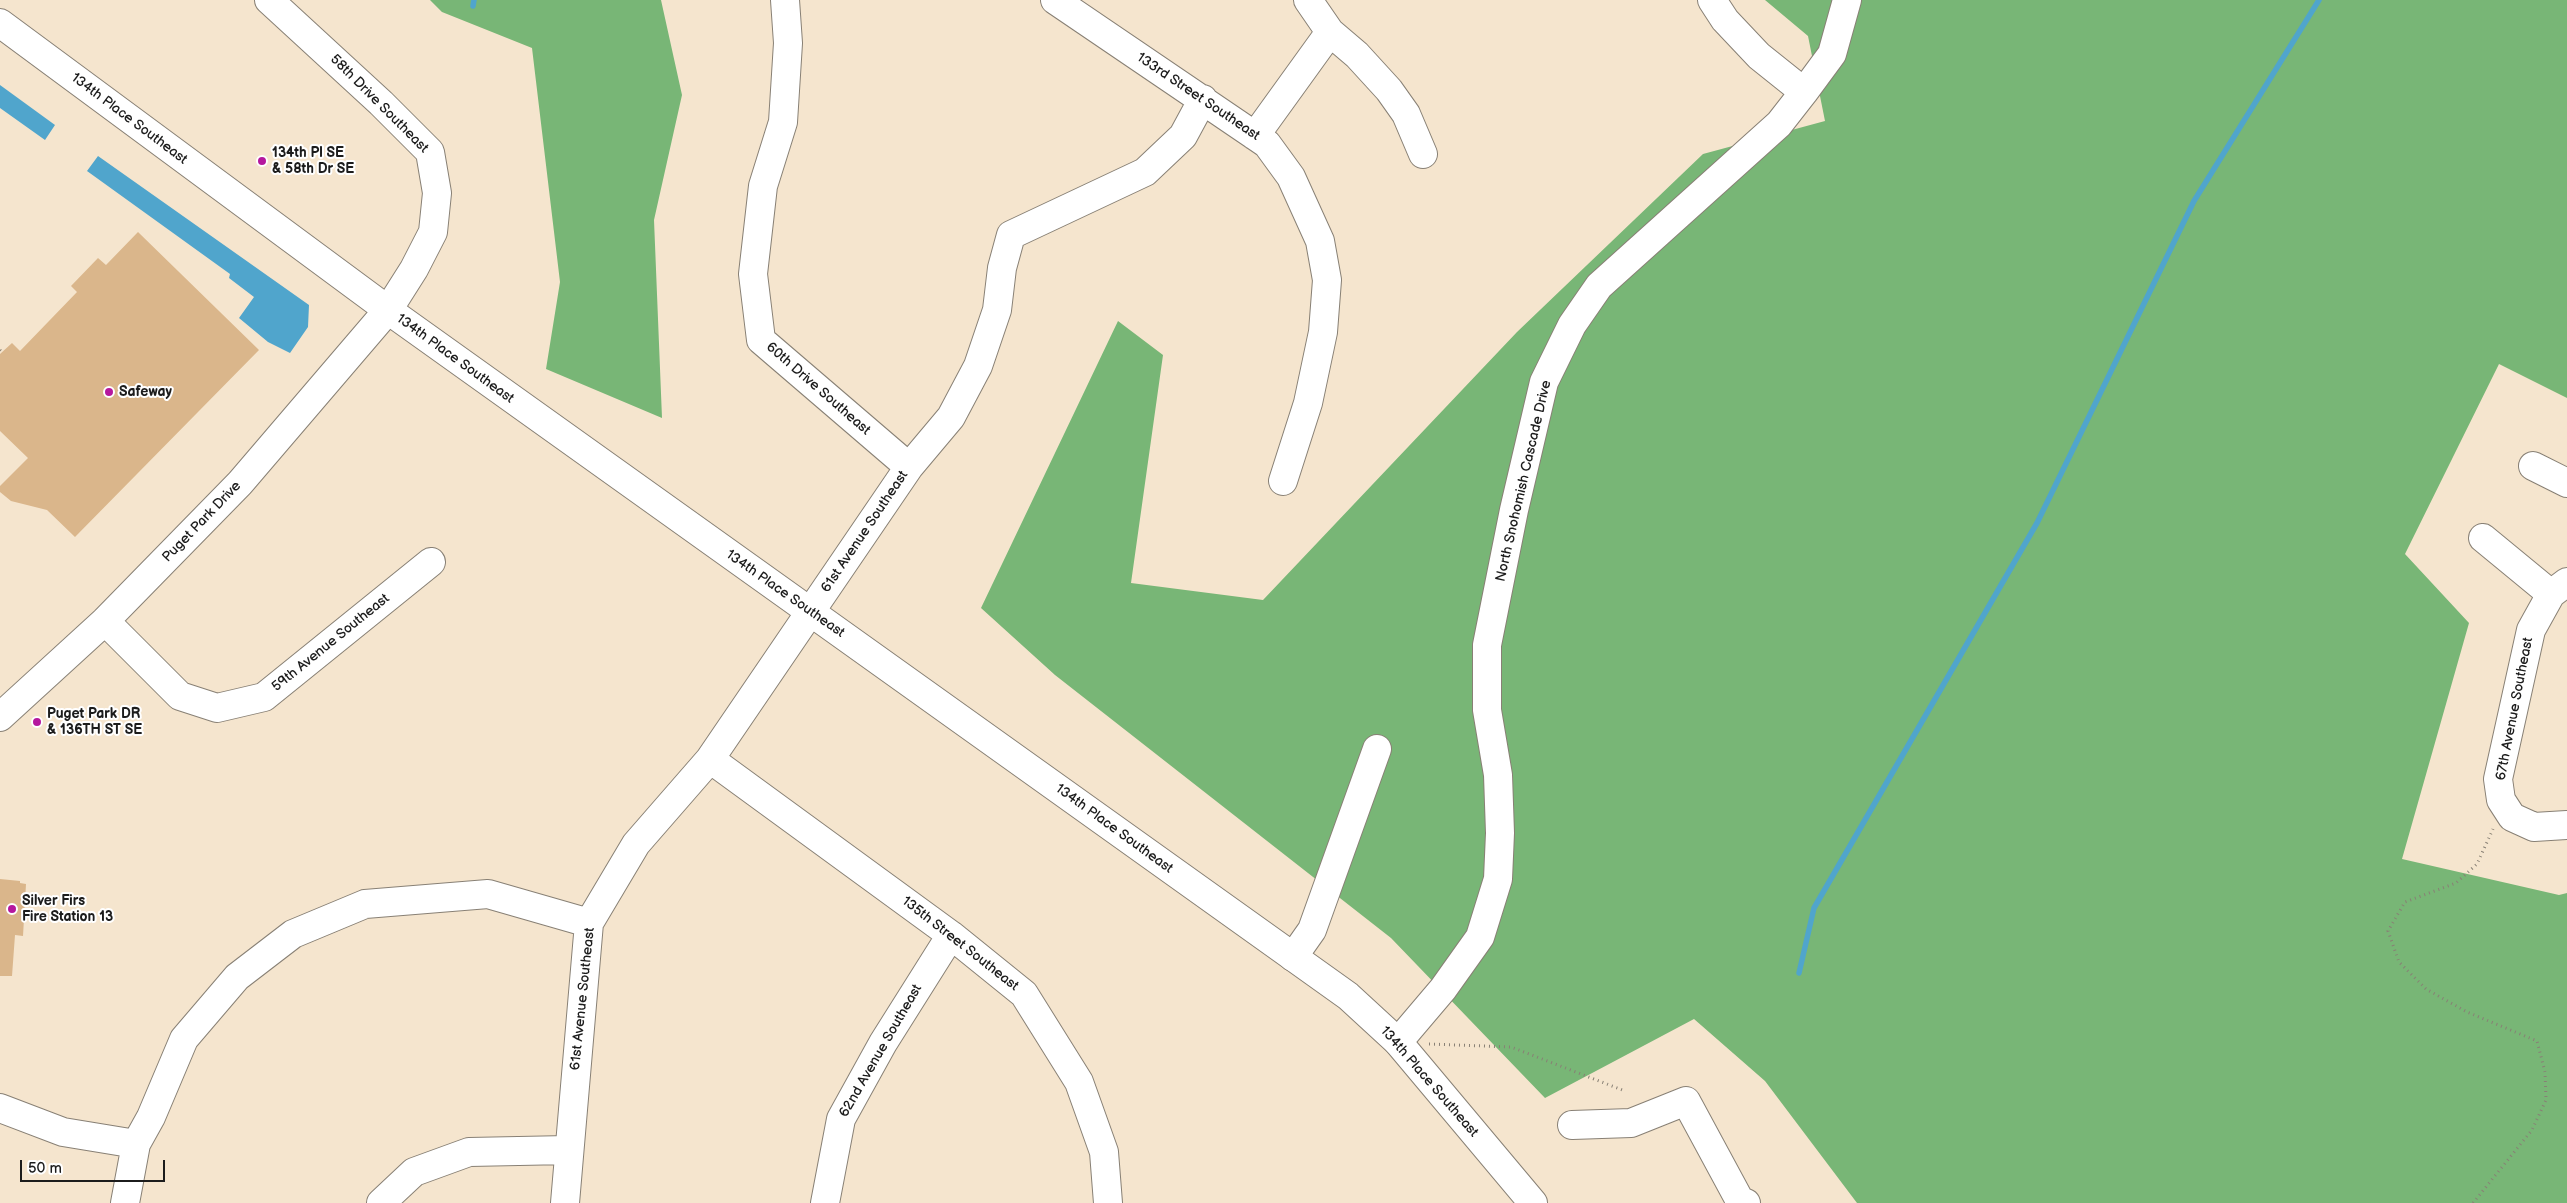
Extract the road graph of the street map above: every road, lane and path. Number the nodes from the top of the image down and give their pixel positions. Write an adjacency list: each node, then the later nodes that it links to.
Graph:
1 (269, 0): 13 (street, 58th Drive Southeast)
2 (785, 0): 15 (street, 60th Drive Southeast)
3 (1055, 0): 10 (street, 133rd Street Southeast)
4 (1308, 0): 8 (street)
5 (1712, 0): 9 (street)
6 (1847, 0): 9 (street, North Snohomish Cascade Drive)
7 (0, 23): 13 (street, 134th Place Southeast)
8 (1330, 32): 11 (street); 12 (street)
9 (1804, 92): 31 (street, North Snohomish Cascade Drive)
10 (1203, 99): 11 (street, 133rd Street Southeast); 15 (street, 61st Avenue Southeast)
11 (1255, 136): 16 (street, 133rd Street Southeast)
12 (1423, 154)
13 (388, 310): 21 (street, 134th Place Southeast); 22 (street, Puget Park Drive)
14 (2533, 466): 17 (street)
15 (909, 467): 21 (street, 61st Avenue Southeast)
16 (1283, 481)
17 (2567, 483)
18 (2483, 538): 20 (street)
19 (431, 562): 22 (street, 59th Avenue Southeast)
20 (2559, 588): 26 (street, 67th Avenue Southeast)
21 (811, 612): 25 (street, 61st Avenue Southeast); 30 (street, 134th Place Southeast)
22 (105, 621): 23 (street, Puget Park Drive)
23 (0, 717)
24 (1377, 749): 30 (street)
25 (710, 759): 28 (street, 61st Avenue Southeast); 29 (street, 135th Street Southeast)
26 (2512, 816): 27 (street); 44 (path)
27 (2567, 825)
28 (589, 923): 35 (street); 36 (street, 61st Avenue Southeast)
29 (951, 935): 40 (street, 62nd Avenue Southeast); 41 (street, 135th Street Southeast)
30 (1293, 957): 31 (street, 134th Place Southeast)
31 (1398, 1042): 32 (path); 42 (street, 134th Place Southeast)
32 (1625, 1091)
33 (3, 1117): 35 (street)
34 (1572, 1125): 43 (street)
35 (136, 1144): 37 (street)
36 (568, 1150): 38 (street); 39 (street, 61st Avenue Southeast)
37 (125, 1203)
38 (381, 1203)
39 (565, 1203)
40 (825, 1203)
41 (1108, 1203)
42 (1533, 1203)
43 (1746, 1203)
44 (2473, 1203)

